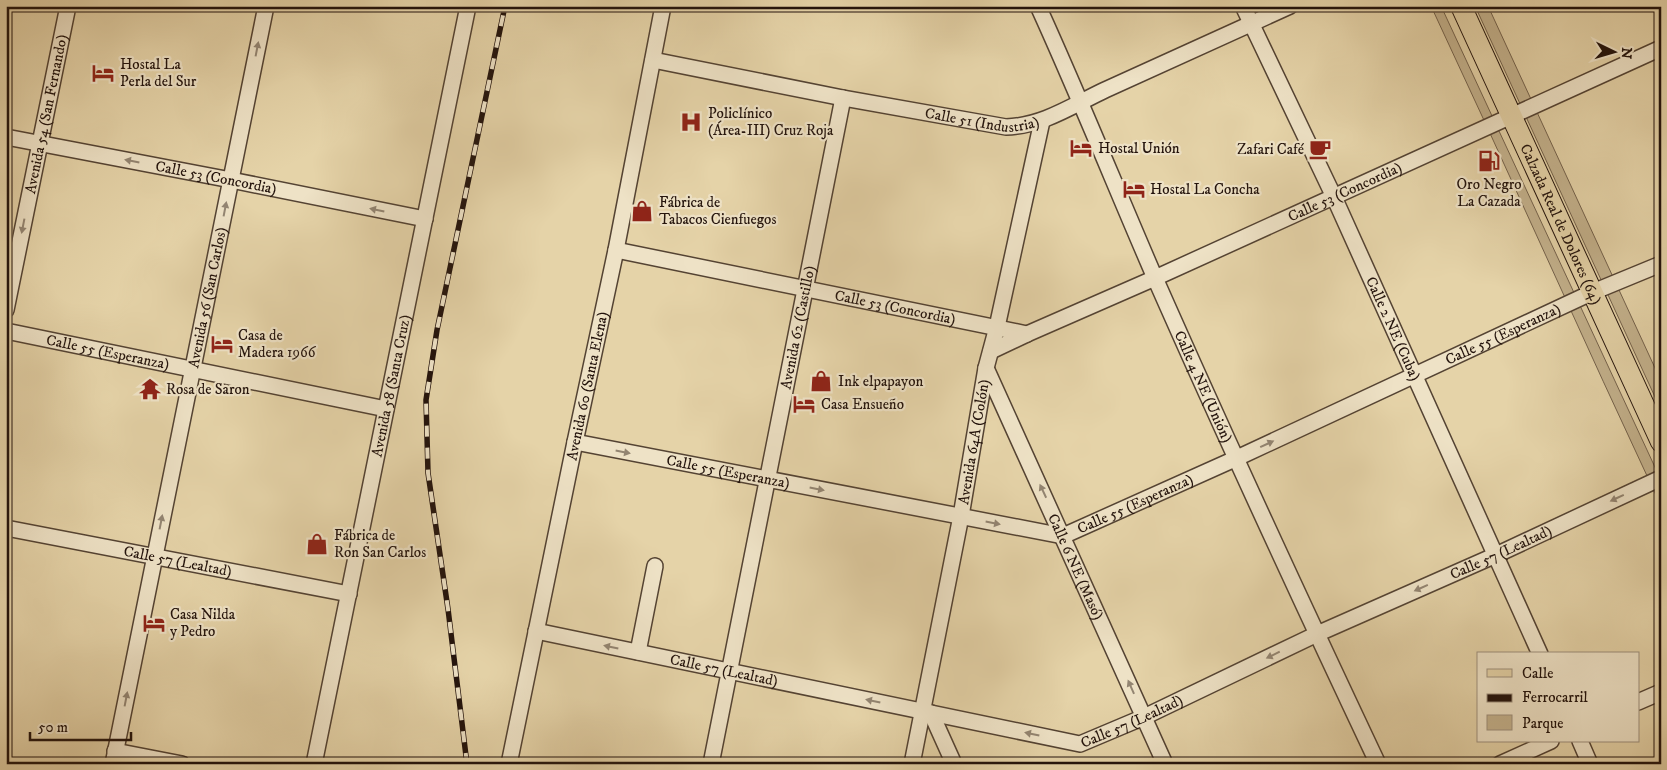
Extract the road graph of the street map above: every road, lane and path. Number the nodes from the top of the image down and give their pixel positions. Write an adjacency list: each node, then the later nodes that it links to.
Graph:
1 (68, 6): 17 (street, Avenida 54 (San Fernando))
2 (266, 6): 18 (street, Avenida 56 (San Carlos), one-way to 2)
3 (468, 6): 20 (street, Avenida 58 (Santa Cruz))
4 (664, 6): 11 (street, Avenida 60 (Santa Elena))
5 (1038, 6): 13 (street, Calle 4 NE (Unión))
6 (1243, 6): 9 (street, Calle 2 NE (Cuba))
7 (1290, 6): 9 (street, Calle 51 (Industria))
8 (1461, 6): 14 (main road, Calzada Real de Dolores (64))
9 (1251, 24): 13 (street, Calle 51 (Industria)); 19 (street, Calle 2 NE (Cuba))
10 (1661, 48): 14 (street, Calle 53 (Concordia))
11 (652, 60): 12 (street, Calle 51 (Industria)); 21 (street, Avenida 60 (Santa Elena))
12 (843, 98): 15 (street, Calle 51 (Industria)); 24 (street, Avenida 62 (Castillo))
13 (1081, 101): 15 (street, Calle 51 (Industria)); 23 (street, Calle 4 NE (Unión))
14 (1512, 116): 19 (street, Calle 53 (Concordia)); 25 (main road, Calzada Real de Dolores (64))
15 (1042, 121): 27 (street, Avenida 64A (Colón))
16 (6, 137): 17 (street, Calle 53 (Concordia))
17 (40, 144): 18 (street, Calle 53 (Concordia), one-way to 17); 26 (street, Avenida 54 (San Fernando), one-way to 26)
18 (231, 180): 20 (street, Calle 53 (Concordia), one-way to 18); 32 (street, Avenida 56 (San Carlos), one-way to 18)
19 (1334, 197): 23 (street, Calle 53 (Concordia)); 33 (street, Calle 2 NE (Cuba))
20 (425, 219): 34 (street, Avenida 58 (Santa Cruz))
21 (616, 250): 24 (street, Calle 53 (Concordia)); 35 (street, Avenida 60 (Santa Elena))
22 (1661, 264): 25 (street, Calle 55 (Esperanza))
23 (1155, 278): 29 (street, Calle 53 (Concordia)); 37 (street, Calle 4 NE (Unión))
24 (805, 288): 27 (street, Calle 53 (Concordia)); 39 (street, Avenida 62 (Castillo))
25 (1593, 292): 33 (street, Calle 55 (Esperanza)); 36 (main road, Calzada Real de Dolores (64))
26 (6, 310)
27 (997, 327): 29 (street, Calle 53 (Concordia)); 30 (street, Avenida 64A (Colón))
28 (6, 331): 32 (street, Calle 55 (Esperanza))
29 (1027, 334): 30 (street, Calle 53 (Concordia))
30 (992, 351): 31 (street, Avenida 64A (Colón))
31 (986, 368): 40 (street, Avenida 64A (Colón)); 42 (street, Calle 6 NE (Masó), one-way to 31)
32 (192, 369): 34 (street, Calle 55 (Esperanza)); 44 (street, Avenida 56 (San Carlos), one-way to 32)
33 (1414, 376): 37 (street, Calle 55 (Esperanza), one-way to 33); 43 (street, Calle 2 NE (Cuba))
34 (386, 409): 46 (street, Avenida 58 (Santa Cruz))
35 (575, 442): 39 (street, Calle 55 (Esperanza), one-way to 39); 47 (street, Avenida 60 (Santa Elena))
36 (1661, 442)
37 (1237, 458): 42 (street, Calle 55 (Esperanza)); 48 (street, Calle 4 NE (Unión))
38 (1661, 478): 43 (street, Calle 57 (Lealtad), one-way to 43)
39 (767, 480): 40 (street, Calle 55 (Esperanza), one-way to 40); 51 (street, Avenida 62 (Castillo))
40 (961, 516): 42 (street, Calle 55 (Esperanza), one-way to 42); 54 (street, Avenida 64A (Colón))
41 (6, 528): 44 (street, Calle 57 (Lealtad))
42 (1063, 536): 55 (street, Calle 6 NE (Masó), one-way to 42)
43 (1496, 555): 48 (street, Calle 57 (Lealtad), one-way to 48); 50 (street, Calle 2 NE (Cuba))
44 (155, 556): 46 (street, Calle 57 (Lealtad)); 58 (street, Avenida 56 (San Carlos), one-way to 44)
45 (655, 566): 49 (street)
46 (349, 594): 60 (street, Avenida 58 (Santa Cruz))
47 (536, 631): 49 (street, Calle 57 (Lealtad), one-way to 47); 61 (street, Avenida 60 (Santa Elena))
48 (1317, 634): 55 (street, Calle 57 (Lealtad), one-way to 55); 66 (street, Calle 4 NE (Unión))
49 (638, 652): 51 (street, Calle 57 (Lealtad))
50 (1539, 652)
51 (729, 671): 54 (street, Calle 57 (Lealtad), one-way to 51); 62 (street, Avenida 62 (Castillo))
52 (1661, 692): 53 (street)
53 (1640, 701)
54 (927, 712): 55 (street, Calle 57 (Lealtad), one-way to 54); 63 (street, Avenida 64A (Colón)); 64 (street)
55 (1144, 717): 65 (street, Calle 6 NE (Masó))
56 (1549, 742): 67 (street)
57 (1580, 742): 68 (street)
58 (114, 758): 59 (street)
59 (182, 764)
60 (314, 764)
61 (509, 764)
62 (711, 764)
63 (912, 764)
64 (954, 764)
65 (1165, 764)
66 (1378, 764)
67 (1500, 764)
68 (1590, 764)

